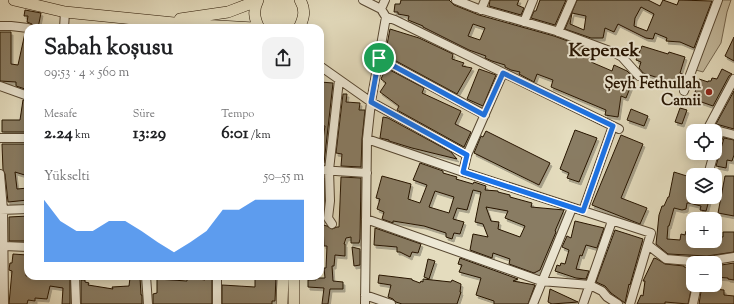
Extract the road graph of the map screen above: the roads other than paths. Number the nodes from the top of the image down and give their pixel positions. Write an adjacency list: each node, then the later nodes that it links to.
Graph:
1 (14, 0): 13 (main road)
2 (363, 0): 11 (street)
3 (385, 0): 11 (street)
4 (456, 0): 12 (street)
5 (486, 0): 12 (street)
6 (533, 0): 16 (street)
7 (572, 0): 24 (street)
8 (718, 0): 32 (street)
9 (258, 1): 15 (main road); 20 (main road)
10 (303, 3): 21 (main road)
11 (381, 9): 14 (street)
12 (481, 10): 16 (street)
13 (65, 12): 17 (main road); 18 (street)
14 (386, 17): 25 (street); 27 (street)
15 (156, 20): 17 (main road); 19 (main road)
16 (524, 22): 24 (street)
17 (137, 23)
18 (64, 24)
19 (184, 24)
20 (257, 24)
21 (301, 24)
22 (0, 26): 23 (street)
23 (24, 28)
24 (558, 32): 28 (street)
25 (379, 58): 34 (street); 35 (street)
26 (324, 69): 30 (street)
27 (503, 73): 35 (street); 51 (street)
28 (639, 76)
29 (734, 79): 36 (street)
30 (339, 80): 34 (street); 44 (street)
31 (0, 86): 33 (street)
32 (684, 91)
33 (24, 95)
34 (371, 102): 41 (street); 42 (street)
35 (484, 115): 42 (street)
36 (710, 124)
37 (722, 132): 38 (street)
38 (734, 135)
39 (0, 138): 40 (street)
40 (24, 138)
41 (367, 139): 45 (street); 46 (street)
42 (467, 155): 45 (street)
43 (324, 170): 44 (street)
44 (329, 170): 46 (street); 54 (street)
45 (463, 172): 48 (street)
46 (367, 173): 52 (street)
47 (0, 174): 50 (street)
48 (572, 208): 51 (street); 66 (street)
49 (24, 209): 50 (street)
50 (2, 210): 56 (street)
51 (583, 211): 53 (street)
52 (366, 219): 66 (street); 69 (street)
53 (612, 221): 55 (street); 67 (street)
54 (332, 224)
55 (648, 245): 60 (street); 81 (street)
56 (4, 246): 57 (street); 70 (street)
57 (24, 247)
58 (734, 257): 59 (street)
59 (722, 259)
60 (686, 261)
61 (75, 280): 71 (street)
62 (146, 280): 72 (street)
63 (217, 280): 73 (street)
64 (283, 280): 74 (main road)
65 (294, 280): 75 (main road)
66 (541, 281): 67 (street); 78 (street)
67 (590, 285): 79 (street); 80 (street)
68 (696, 292): 82 (street)
69 (365, 295): 76 (street); 77 (street)
70 (4, 304)
71 (76, 304)
72 (148, 304)
73 (218, 304)
74 (282, 304)
75 (294, 304)
76 (365, 304)
77 (391, 304)
78 (533, 304)
79 (583, 304)
80 (618, 304)
81 (630, 304)
82 (693, 304)

